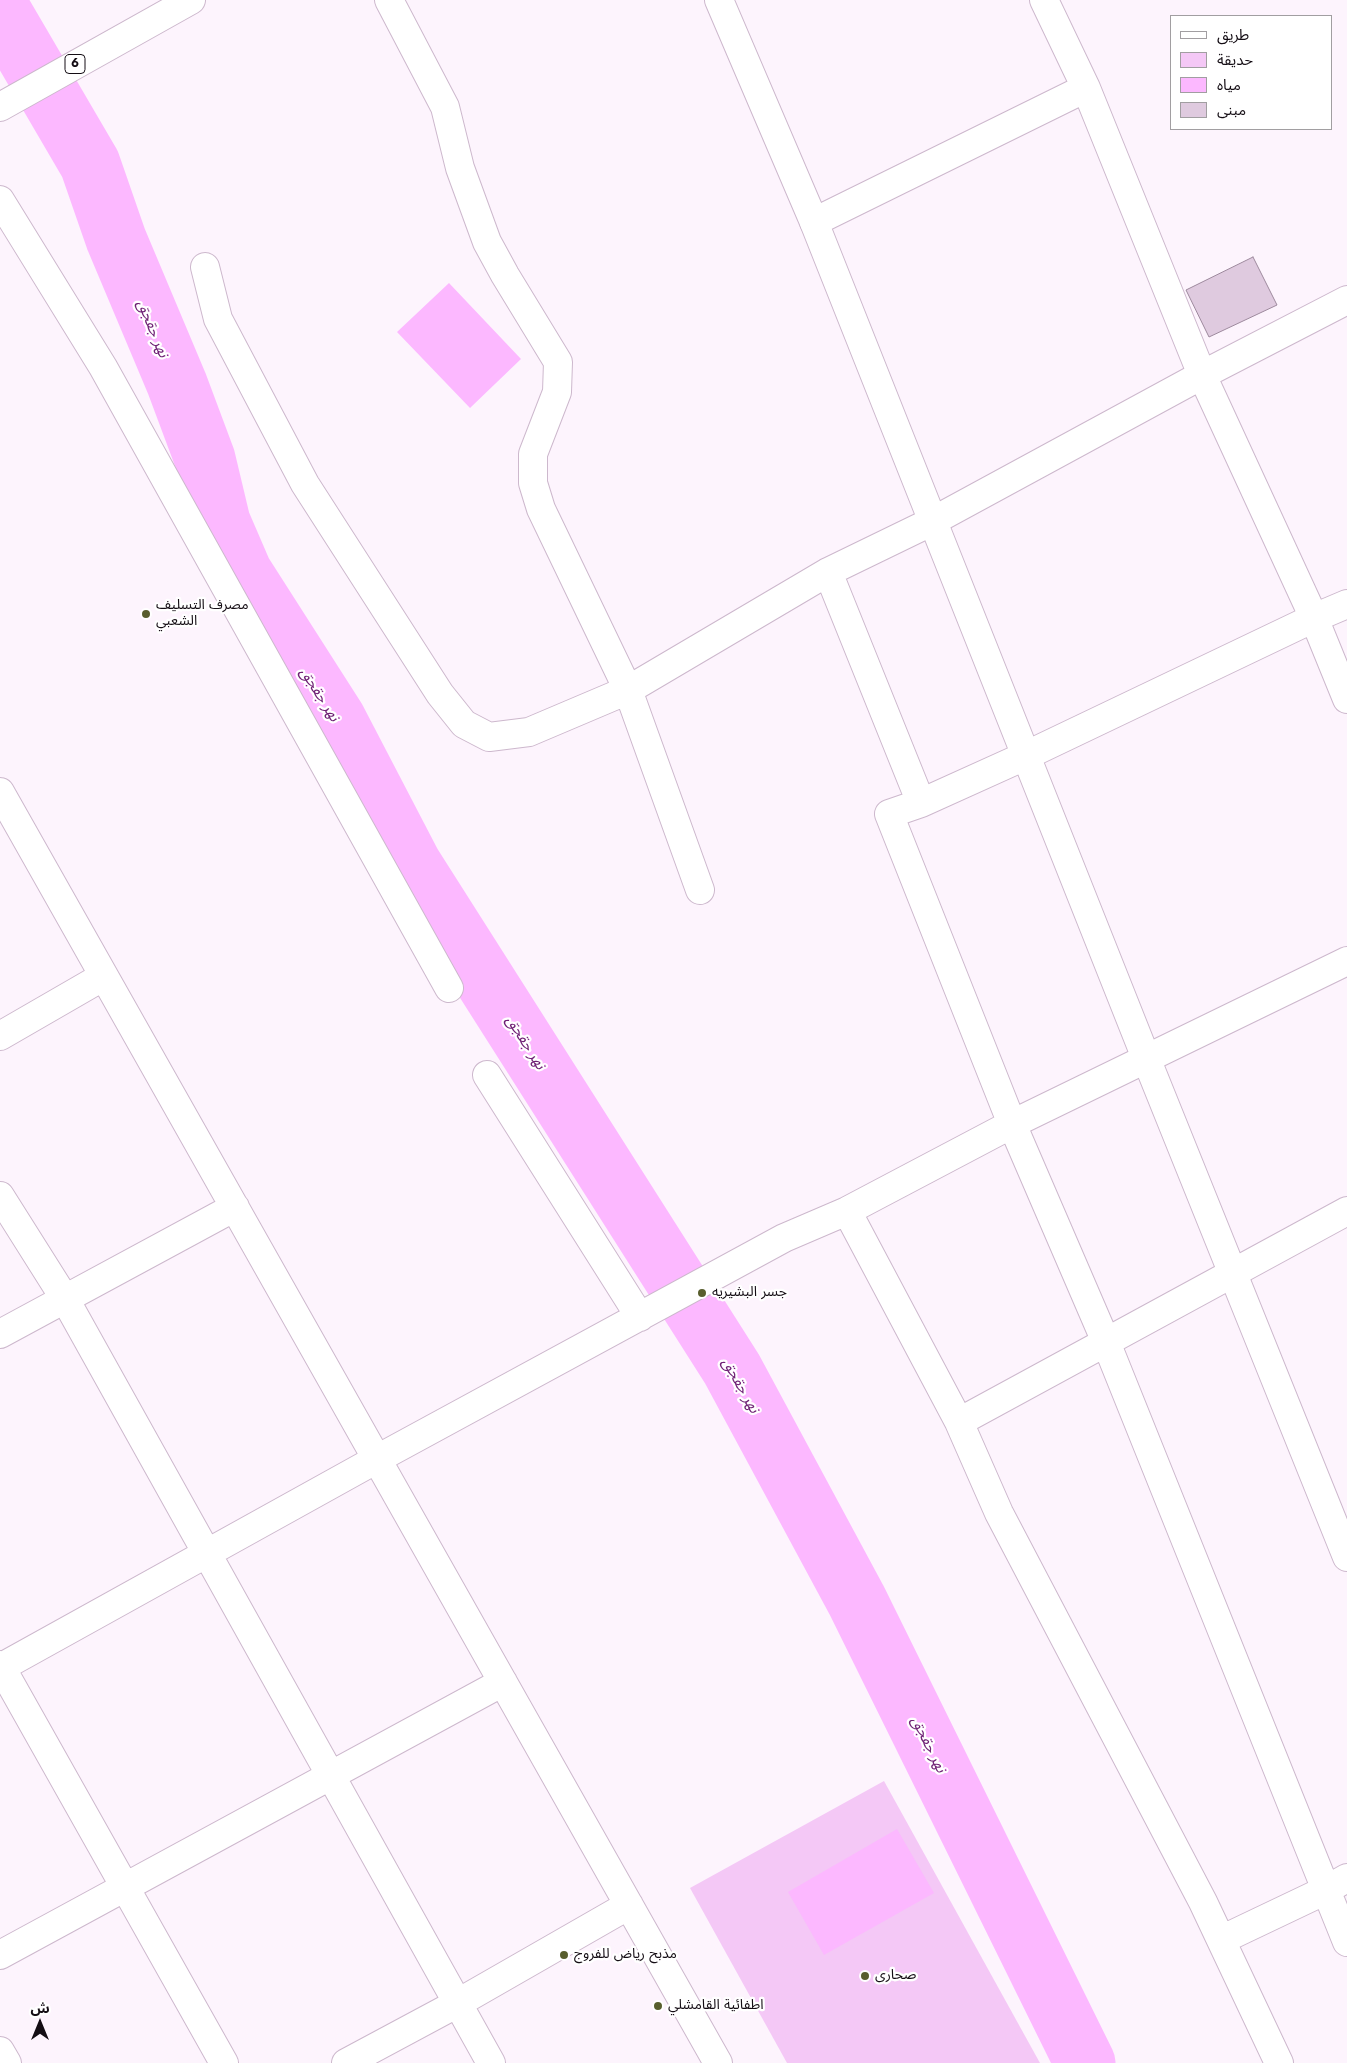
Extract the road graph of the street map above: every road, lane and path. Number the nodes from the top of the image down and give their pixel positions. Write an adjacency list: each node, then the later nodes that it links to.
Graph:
1 (191, 0): 6 (main road, 6)
2 (389, 0): 16 (main road)
3 (719, 0): 8 (main road)
4 (1044, 0): 5 (main road)
5 (1086, 88): 8 (main road); 11 (main road)
6 (0, 107)
7 (0, 200): 24 (main road)
8 (814, 222): 12 (main road)
9 (205, 268): 16 (main road)
10 (1347, 300): 11 (main road)
11 (1202, 375): 12 (main road); 15 (main road)
12 (933, 521): 13 (main road); 18 (main road)
13 (828, 572): 16 (main road); 20 (main road)
14 (1347, 604): 15 (main road)
15 (1314, 618): 17 (main road); 18 (main road)
16 (628, 690): 21 (main road)
17 (1347, 699)
18 (1025, 756): 20 (main road); 26 (main road)
19 (0, 792): 23 (main road)
20 (921, 803): 28 (main road)
21 (700, 890)
22 (1347, 961): 26 (main road)
23 (104, 976): 25 (main road); 30 (main road)
24 (449, 988)
25 (0, 1036)
26 (1146, 1058): 28 (main road); 33 (main road)
27 (487, 1075): 35 (main road)
28 (1012, 1124): 31 (main road); 37 (main road)
29 (0, 1196): 34 (main road)
30 (235, 1207): 34 (main road); 39 (main road)
31 (846, 1211): 35 (main road); 38 (main road)
32 (1347, 1211): 33 (main road)
33 (1232, 1273): 37 (main road); 41 (main road)
34 (65, 1299): 36 (main road); 40 (main road)
35 (640, 1317): 39 (main road)
36 (0, 1334)
37 (1106, 1342): 38 (main road); 45 (main road)
38 (959, 1422): 48 (main road)
39 (377, 1459): 40 (main road); 43 (main road)
40 (207, 1554): 42 (main road); 44 (main road)
41 (1347, 1557)
42 (0, 1667): 46 (main road)
43 (503, 1682): 44 (main road); 47 (main road)
44 (331, 1775): 46 (main road); 51 (main road)
45 (1337, 1884): 48 (main road); 49 (main road)
46 (125, 1887): 50 (main road); 54 (main road)
47 (629, 1905): 51 (main road); 57 (main road)
48 (1221, 1940): 58 (main road)
49 (1347, 1942)
50 (0, 1955)
51 (458, 2003): 55 (main road); 56 (main road)
52 (0, 2051): 53 (main road)
53 (6, 2063)
54 (224, 2063)
55 (346, 2063)
56 (492, 2063)
57 (718, 2063)
58 (1279, 2063)

